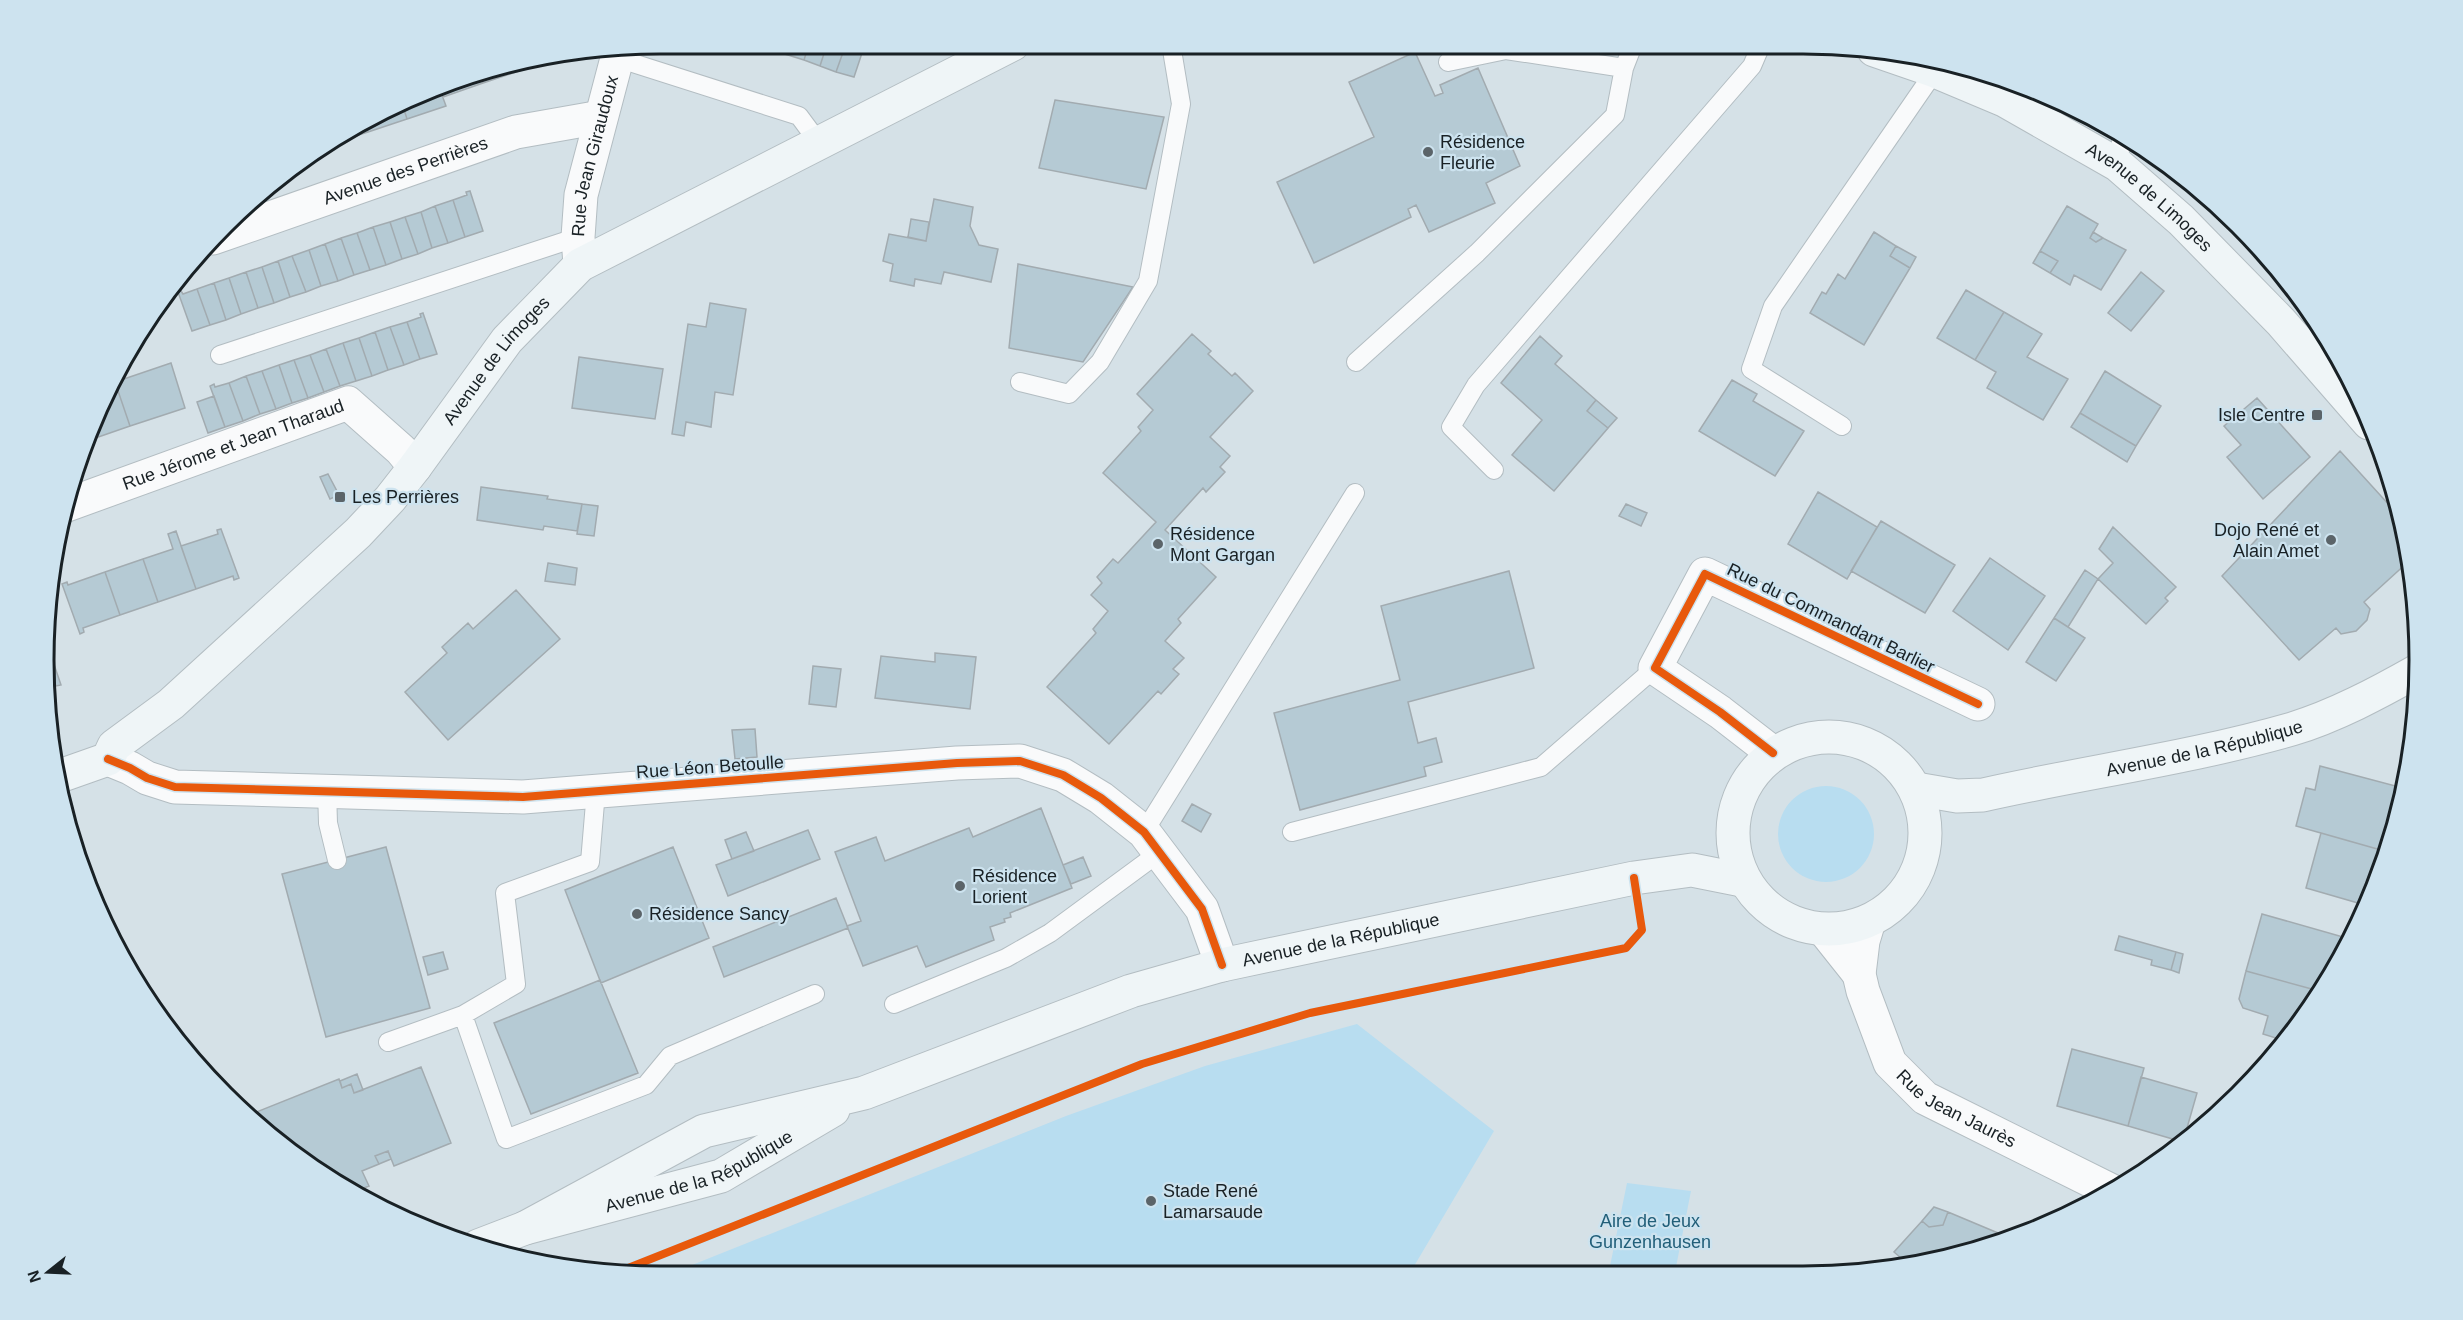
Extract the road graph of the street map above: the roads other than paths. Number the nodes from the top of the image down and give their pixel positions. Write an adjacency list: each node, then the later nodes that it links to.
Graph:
1 (982, 54): 14 (main road, Avenue de Limoges)
2 (1173, 54): 20 (lane)
3 (1487, 54): 9 (lane)
4 (1532, 54): 11 (lane)
5 (1629, 54): 11 (lane)
6 (1757, 54): 24 (lane)
7 (618, 55): 13 (street, Rue Jean Giraudoux)
8 (624, 55): 14 (lane)
9 (1448, 62)
10 (1920, 66): 12 (main road, Avenue de Limoges)
11 (1624, 68): 19 (lane)
12 (1935, 71): 15 (main road, Avenue de Limoges); 22 (lane)
13 (601, 117): 16 (street, Avenue des Perrières); 17 (street, Rue Jean Giraudoux)
14 (819, 143): 17 (main road, Avenue de Limoges)
15 (2120, 149): 21 (main road, Avenue de Limoges)
16 (230, 232)
17 (579, 251): 18 (lane); 23 (main road, Avenue de Limoges)
18 (220, 356)
19 (1356, 362)
20 (1020, 382)
21 (2353, 405)
22 (1842, 426)
23 (416, 467): 26 (street, Rue Jérome et Jean Tharaud); 31 (main road, Avenue de Limoges)
24 (1494, 470)
25 (1355, 494): 39 (lane)
26 (75, 502)
27 (1655, 668): 29 (street, Rue du Commandant Barlier); 30 (street); 38 (lane)
28 (2409, 674): 36 (main road, Avenue de la République)
29 (1978, 704)
30 (1773, 753): 33 (main road); 37 (main road)
31 (108, 759): 32 (main road); 34 (street, Rue Léon Betoulle)
32 (65, 774)
33 (1916, 789): 36 (main road, Avenue de la République); 40 (main road)
34 (327, 790): 35 (street, Rue Léon Betoulle); 41 (lane)
35 (596, 791): 39 (street, Rue Léon Betoulle); 50 (lane)
36 (1983, 795): 40 (main road, Avenue de la République)
37 (1732, 828): 42 (main road); 43 (main road)
38 (1292, 832)
39 (1152, 842): 46 (street, Rue Léon Betoulle); 49 (lane)
40 (1925, 845): 44 (main road)
41 (337, 860)
42 (1692, 870): 43 (main road, Avenue de la République); 46 (main road, Avenue de la République)
43 (1742, 880): 45 (main road)
44 (1869, 921): 45 (main road); 47 (street, Rue Jean Jaurès)
45 (1824, 930): 47 (street, Rue Jean Jaurès)
46 (1222, 965): 52 (main road, Avenue de la République)
47 (1859, 974): 53 (street, Rue Jean Jaurès)
48 (815, 994): 50 (lane)
49 (894, 1004)
50 (463, 1015): 51 (lane)
51 (388, 1042)
52 (864, 1093): 54 (main road, Avenue de la République); 54 (main road, Avenue de la République)
53 (2103, 1187)
54 (525, 1228): 55 (main road, Avenue de la République)
55 (490, 1241)

